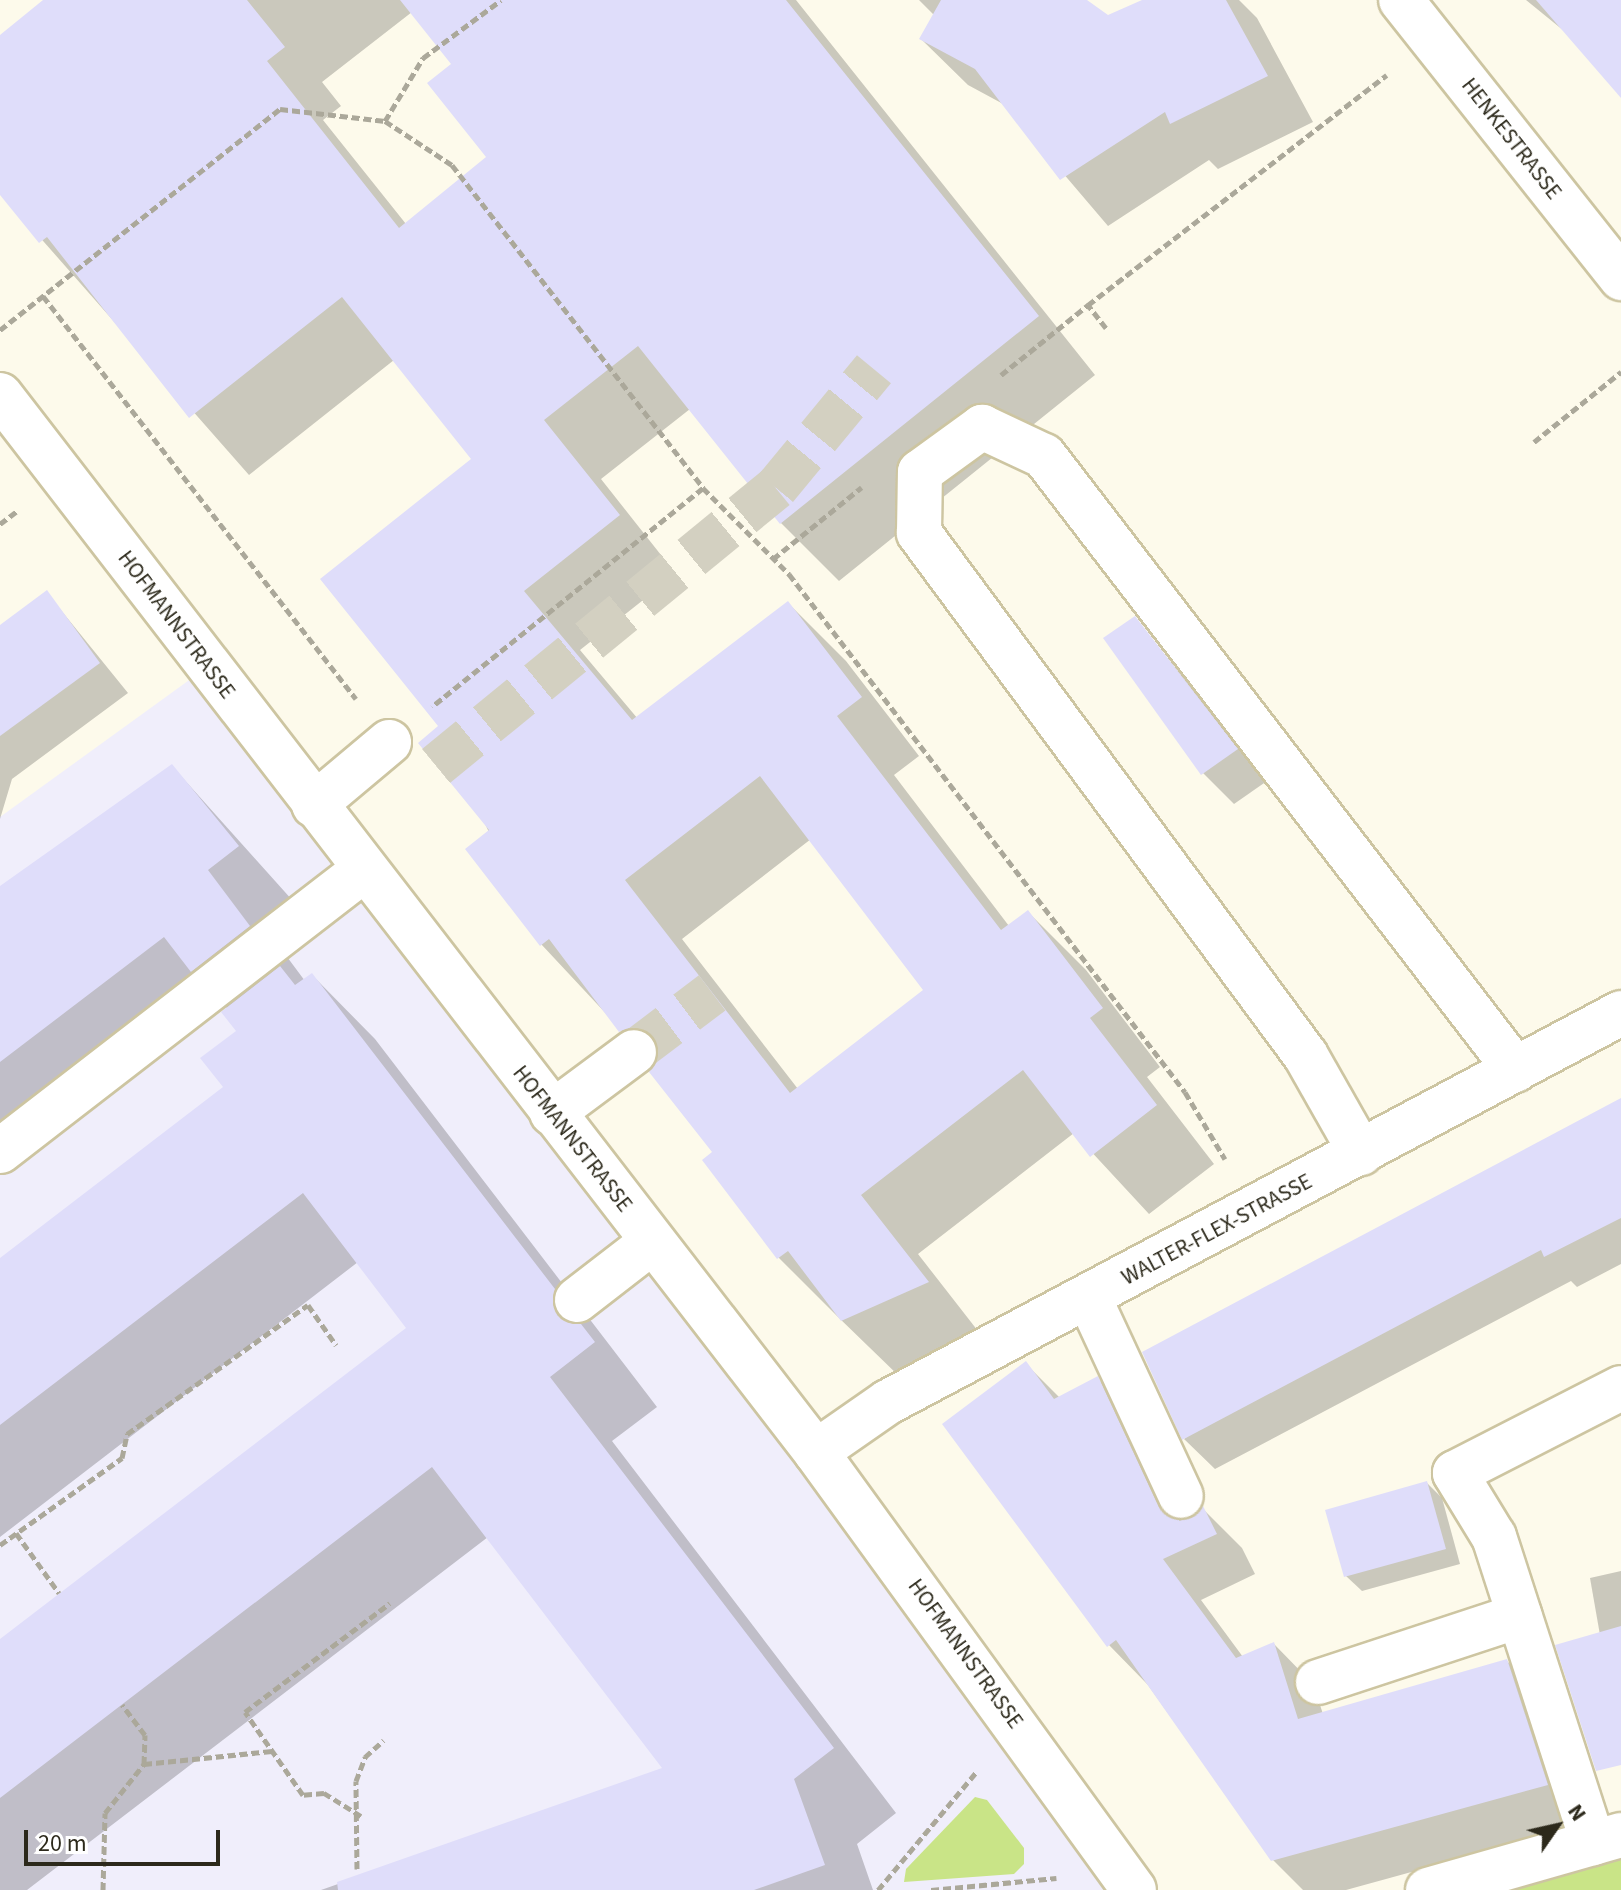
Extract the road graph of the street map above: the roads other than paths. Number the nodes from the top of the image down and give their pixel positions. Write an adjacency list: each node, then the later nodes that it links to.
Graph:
1 (1401, 0): 2 (street, HENKESTRASSE)
2 (1621, 278)
3 (0, 395): 5 (street, HOFMANNSTRASSE)
4 (389, 742): 5 (street)
5 (314, 805): 6 (street, HOFMANNSTRASSE)
6 (363, 870): 10 (street, HOFMANNSTRASSE); 11 (street)
7 (1621, 1013): 9 (street, WALTER-FLEX-STRASSE)
8 (634, 1052): 10 (street)
9 (1516, 1070): 12 (street, WALTER-FLEX-STRASSE); 12 (street)
10 (552, 1113): 13 (street, HOFMANNSTRASSE)
11 (0, 1151)
12 (1361, 1153): 14 (street, WALTER-FLEX-STRASSE)
13 (652, 1242): 15 (street); 17 (street, HOFMANNSTRASSE)
14 (1089, 1298): 17 (street, WALTER-FLEX-STRASSE); 18 (street)
15 (577, 1300)
16 (1621, 1388): 19 (street)
17 (816, 1452): 22 (street, HOFMANNSTRASSE)
18 (1181, 1496)
19 (1519, 1616): 20 (street); 21 (street)
20 (1318, 1682)
21 (1607, 1839): 23 (street)
22 (1134, 1890)
23 (1428, 1890)

